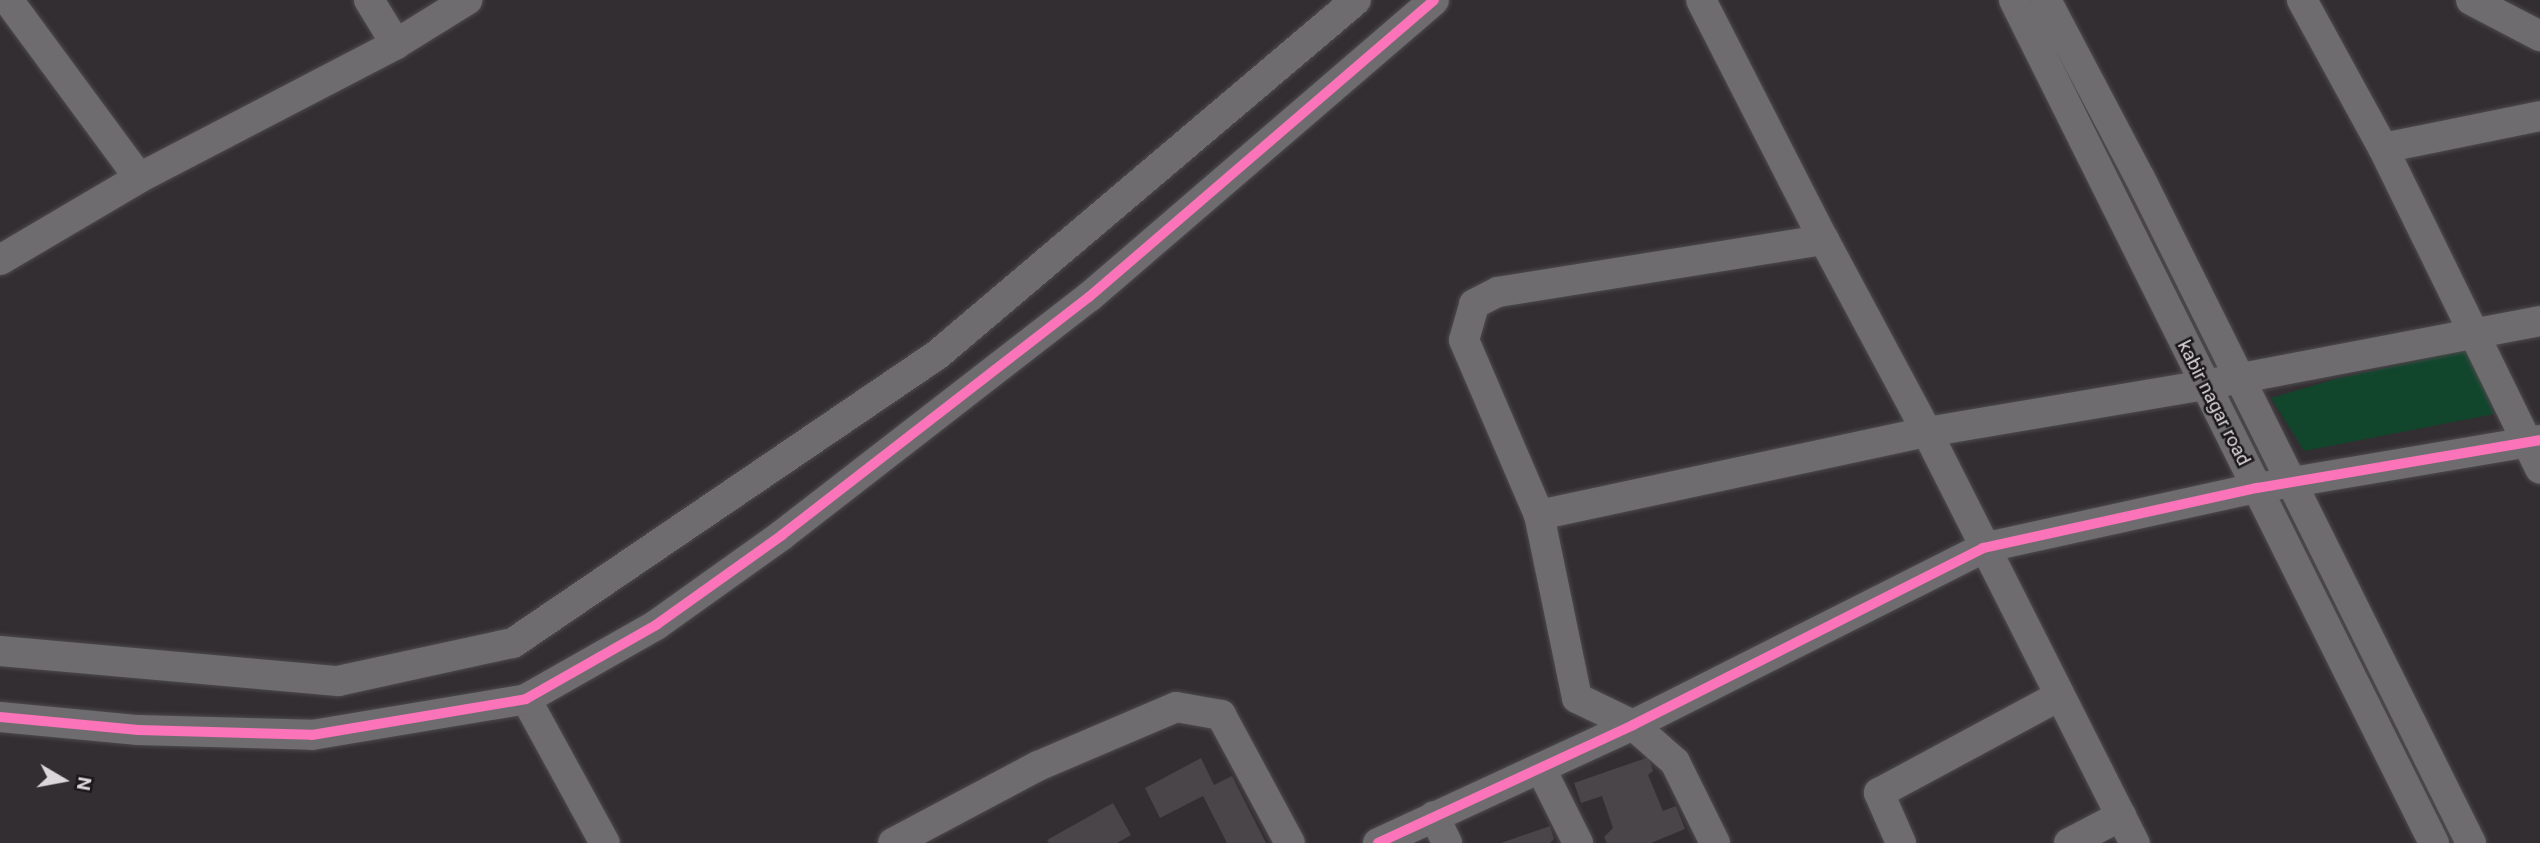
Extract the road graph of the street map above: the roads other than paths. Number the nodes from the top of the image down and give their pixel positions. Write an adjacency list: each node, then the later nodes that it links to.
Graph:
1 (9, 0): 15 (street)
2 (369, 0): 12 (street)
3 (467, 0): 12 (street)
4 (1356, 0): 29 (street)
5 (1434, 0): 31 (street)
6 (1701, 0): 16 (street)
7 (2014, 0): 21 (street, kabir nagar road)
8 (2046, 0): 20 (street)
9 (2302, 0): 14 (street)
10 (2470, 0): 11 (street)
11 (2540, 36)
12 (396, 44): 15 (street)
13 (2540, 116): 14 (street)
14 (2383, 148): 19 (street)
15 (139, 178): 17 (street)
16 (1824, 240): 22 (street); 27 (street)
17 (0, 261)
18 (2540, 321): 19 (street)
19 (2474, 332): 20 (street); 23 (street)
20 (2239, 378): 21 (street); 25 (street)
21 (2205, 385): 22 (street); 26 (street, kabir nagar road)
22 (1927, 432): 27 (street); 28 (street)
23 (2533, 441): 24 (street); 25 (street)
24 (2540, 469)
25 (2291, 482): 26 (street); 48 (street)
26 (2257, 488): 28 (street); 47 (street, kabir nagar road)
27 (1539, 514): 33 (street)
28 (1983, 548): 30 (street); 33 (street)
29 (0, 651)
30 (2059, 696): 36 (street); 44 (street)
31 (526, 699): 32 (street); 37 (street)
32 (0, 717)
33 (1633, 724): 34 (street); 43 (street)
34 (1541, 769): 35 (street); 42 (street)
35 (1434, 816): 40 (street); 41 (street)
36 (2121, 816): 45 (street); 46 (street)
37 (606, 843)
38 (893, 843): 39 (street)
39 (1290, 843)
40 (1378, 843)
41 (1447, 843)
42 (1578, 843)
43 (1715, 843)
44 (1901, 843)
45 (2069, 843)
46 (2135, 843)
47 (2434, 843)
48 (2471, 843)

